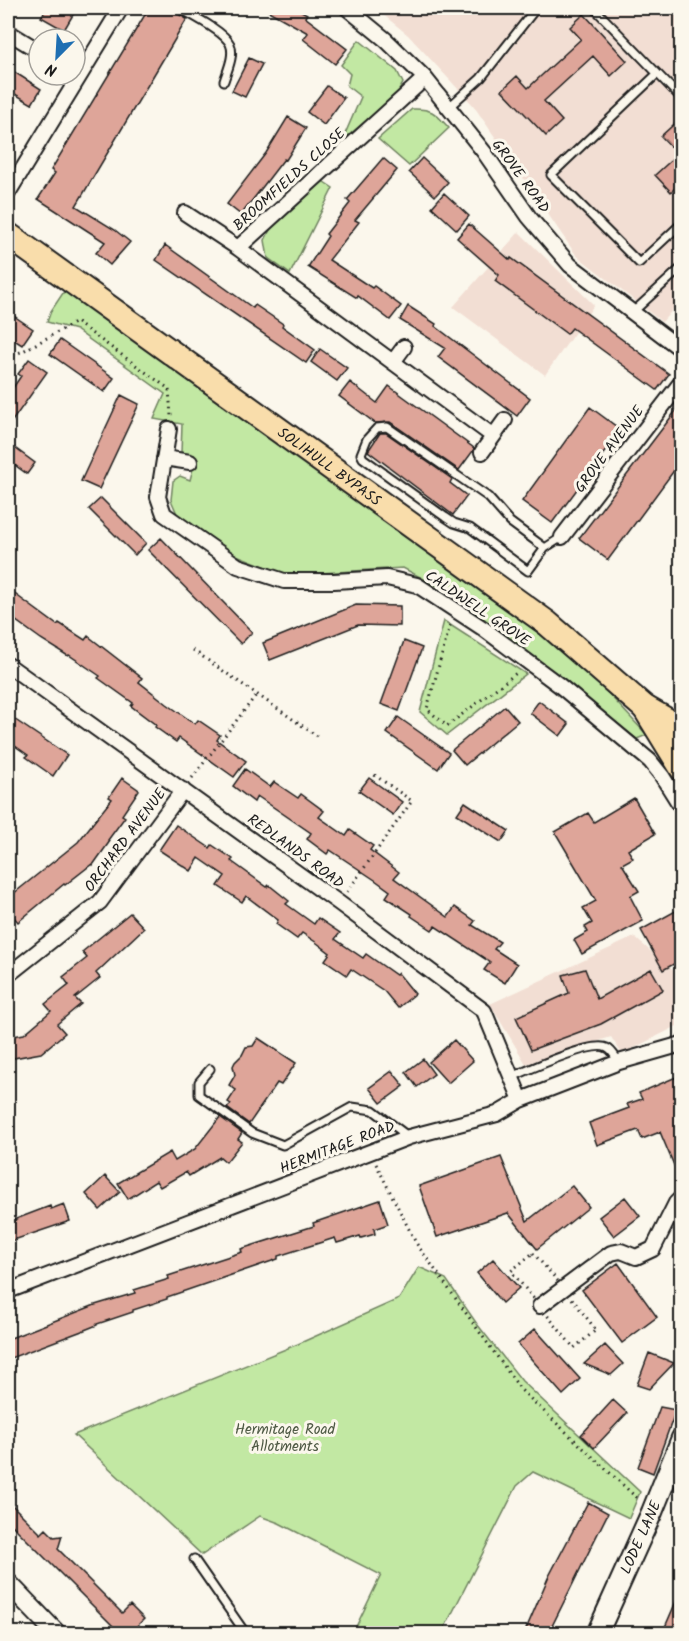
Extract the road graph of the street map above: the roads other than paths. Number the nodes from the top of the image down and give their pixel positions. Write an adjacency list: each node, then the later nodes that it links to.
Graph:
1 (121, 8): 8 (street)
2 (179, 8): 11 (lane)
3 (347, 8): 10 (street, GROVE ROAD)
4 (528, 8): 14 (lane)
5 (594, 8): 9 (lane)
6 (8, 32): 7 (street)
7 (27, 44)
8 (87, 59)
9 (657, 74): 13 (lane); 17 (lane)
10 (425, 78): 14 (street, GROVE ROAD); 19 (street, BROOMFIELDS CLOSE)
11 (224, 81)
12 (69, 87): 15 (street)
13 (681, 99)
14 (449, 107): 21 (street, GROVE ROAD)
15 (8, 193)
16 (184, 213): 19 (street)
17 (681, 223)
18 (8, 235): 35 (highway, SOLIHULL BYPASS)
19 (238, 248): 24 (street, BROOMFIELDS CLOSE)
20 (681, 267): 21 (lane)
21 (632, 313): 23 (street, GROVE ROAD)
22 (405, 347): 24 (street)
23 (681, 350)
24 (393, 362): 28 (street, BROOMFIELDS CLOSE)
25 (681, 381): 32 (street, GROVE AVENUE)
26 (505, 420): 28 (street)
27 (169, 429): 30 (street, CALDWELL GROVE)
28 (493, 436): 29 (street)
29 (482, 452)
30 (164, 458): 31 (street); 39 (street, CALDWELL GROVE)
31 (190, 462)
32 (562, 537): 33 (lane)
33 (545, 548): 33 (lane)
34 (8, 665): 38 (street, REDLANDS ROAD)
35 (645, 708): 36 (highway, SOLIHULL BYPASS); 37 (highway, SOLIHULL BYPASS)
36 (681, 734)
37 (681, 768)
38 (183, 790): 40 (street, ORCHARD AVENUE); 44 (street, REDLANDS ROAD)
39 (681, 808)
40 (8, 975)
41 (681, 1044): 42 (street, HERMITAGE ROAD)
42 (619, 1062): 44 (lane); 45 (street, HERMITAGE ROAD)
43 (210, 1070): 46 (lane)
44 (512, 1077): 45 (street, REDLANDS ROAD)
45 (521, 1100): 46 (street, HERMITAGE ROAD)
46 (409, 1137): 48 (street, HERMITAGE ROAD)
47 (681, 1197): 49 (street)
48 (8, 1291)
49 (540, 1306)
50 (681, 1438): 55 (main road, LODE LANE)
51 (194, 1559): 54 (lane)
52 (8, 1582): 53 (street)
53 (57, 1634)
54 (246, 1634)
55 (597, 1634)

